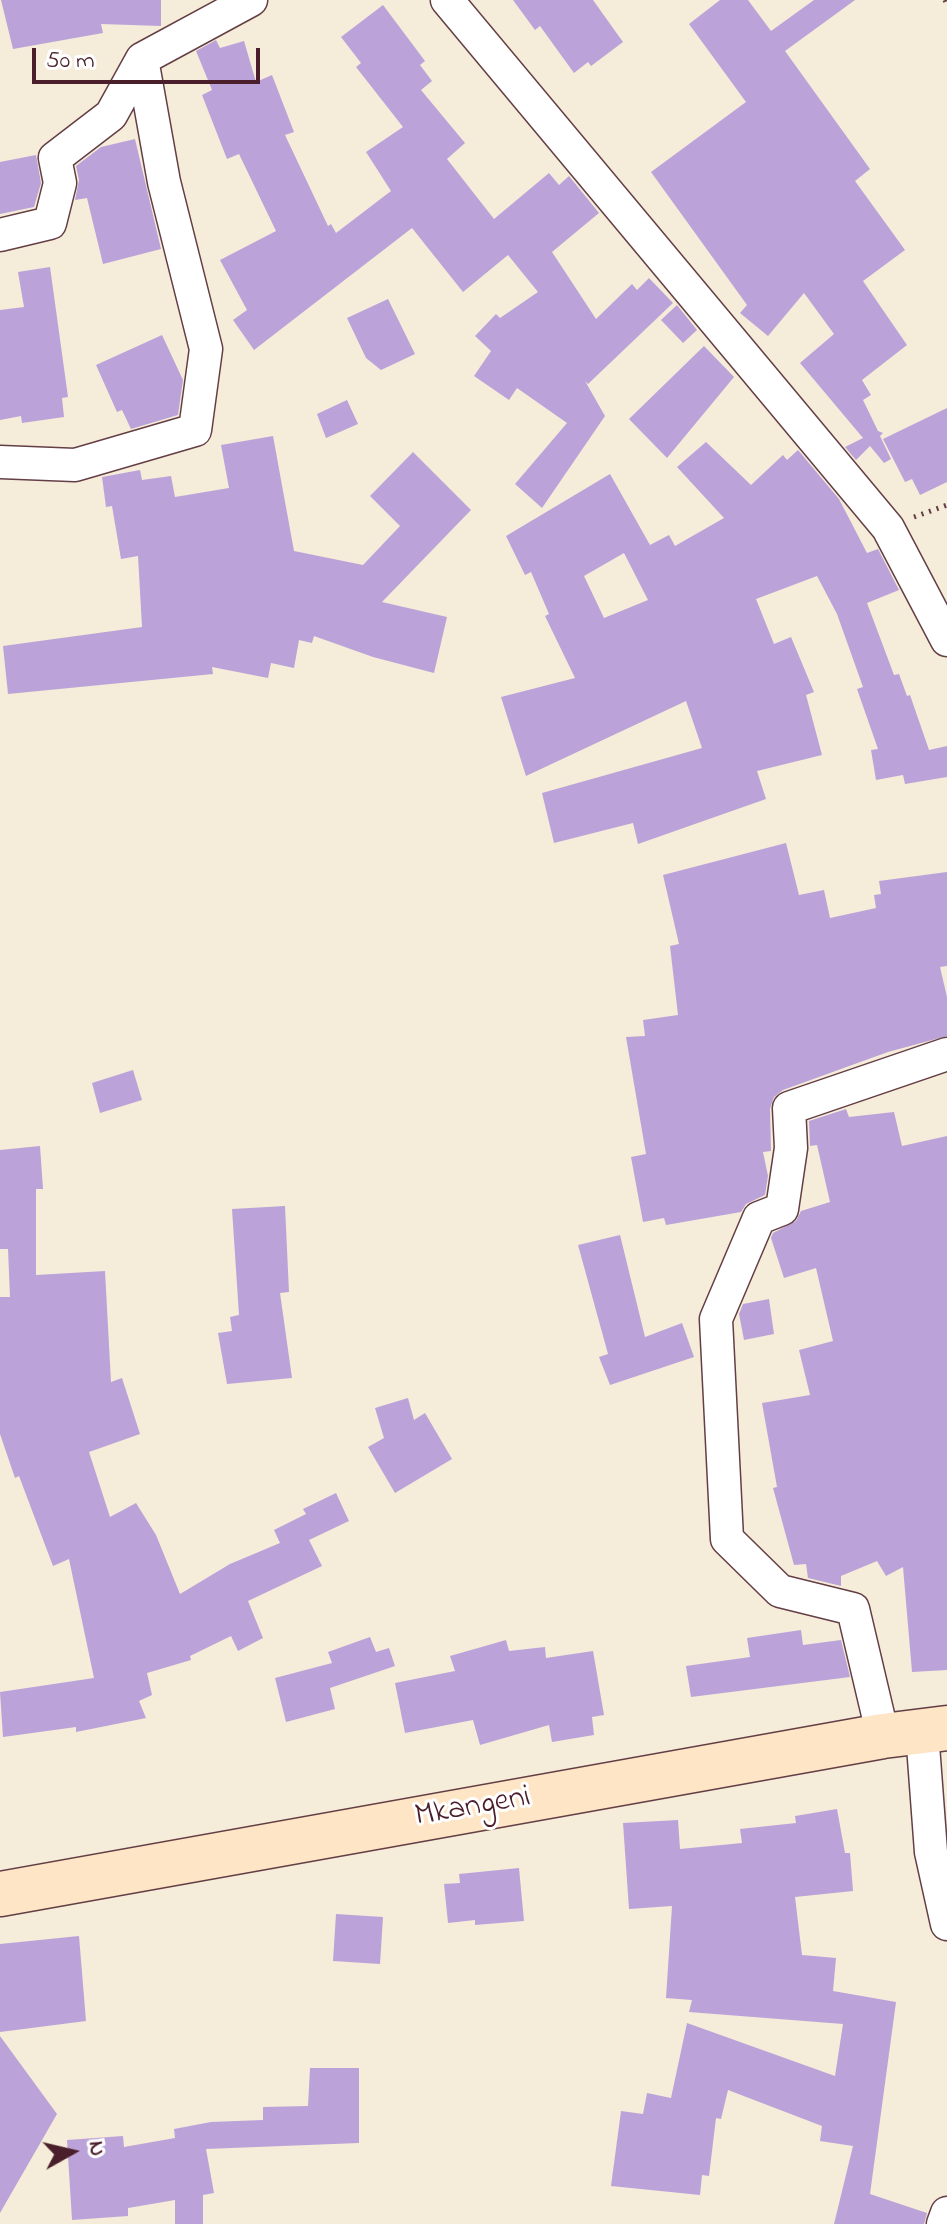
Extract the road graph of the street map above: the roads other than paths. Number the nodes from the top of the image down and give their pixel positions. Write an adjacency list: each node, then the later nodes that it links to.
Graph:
1 (251, 0): 3 (street)
2 (447, 0): 6 (street)
3 (142, 59): 4 (street); 5 (street)
4 (0, 235)
5 (0, 462)
6 (947, 640)
7 (947, 1054): 8 (street)
8 (917, 1732): 9 (street, Mkangeni); 10 (street)
9 (0, 1894)
10 (947, 1924)
11 (947, 2213): 12 (street)
12 (943, 2224)

